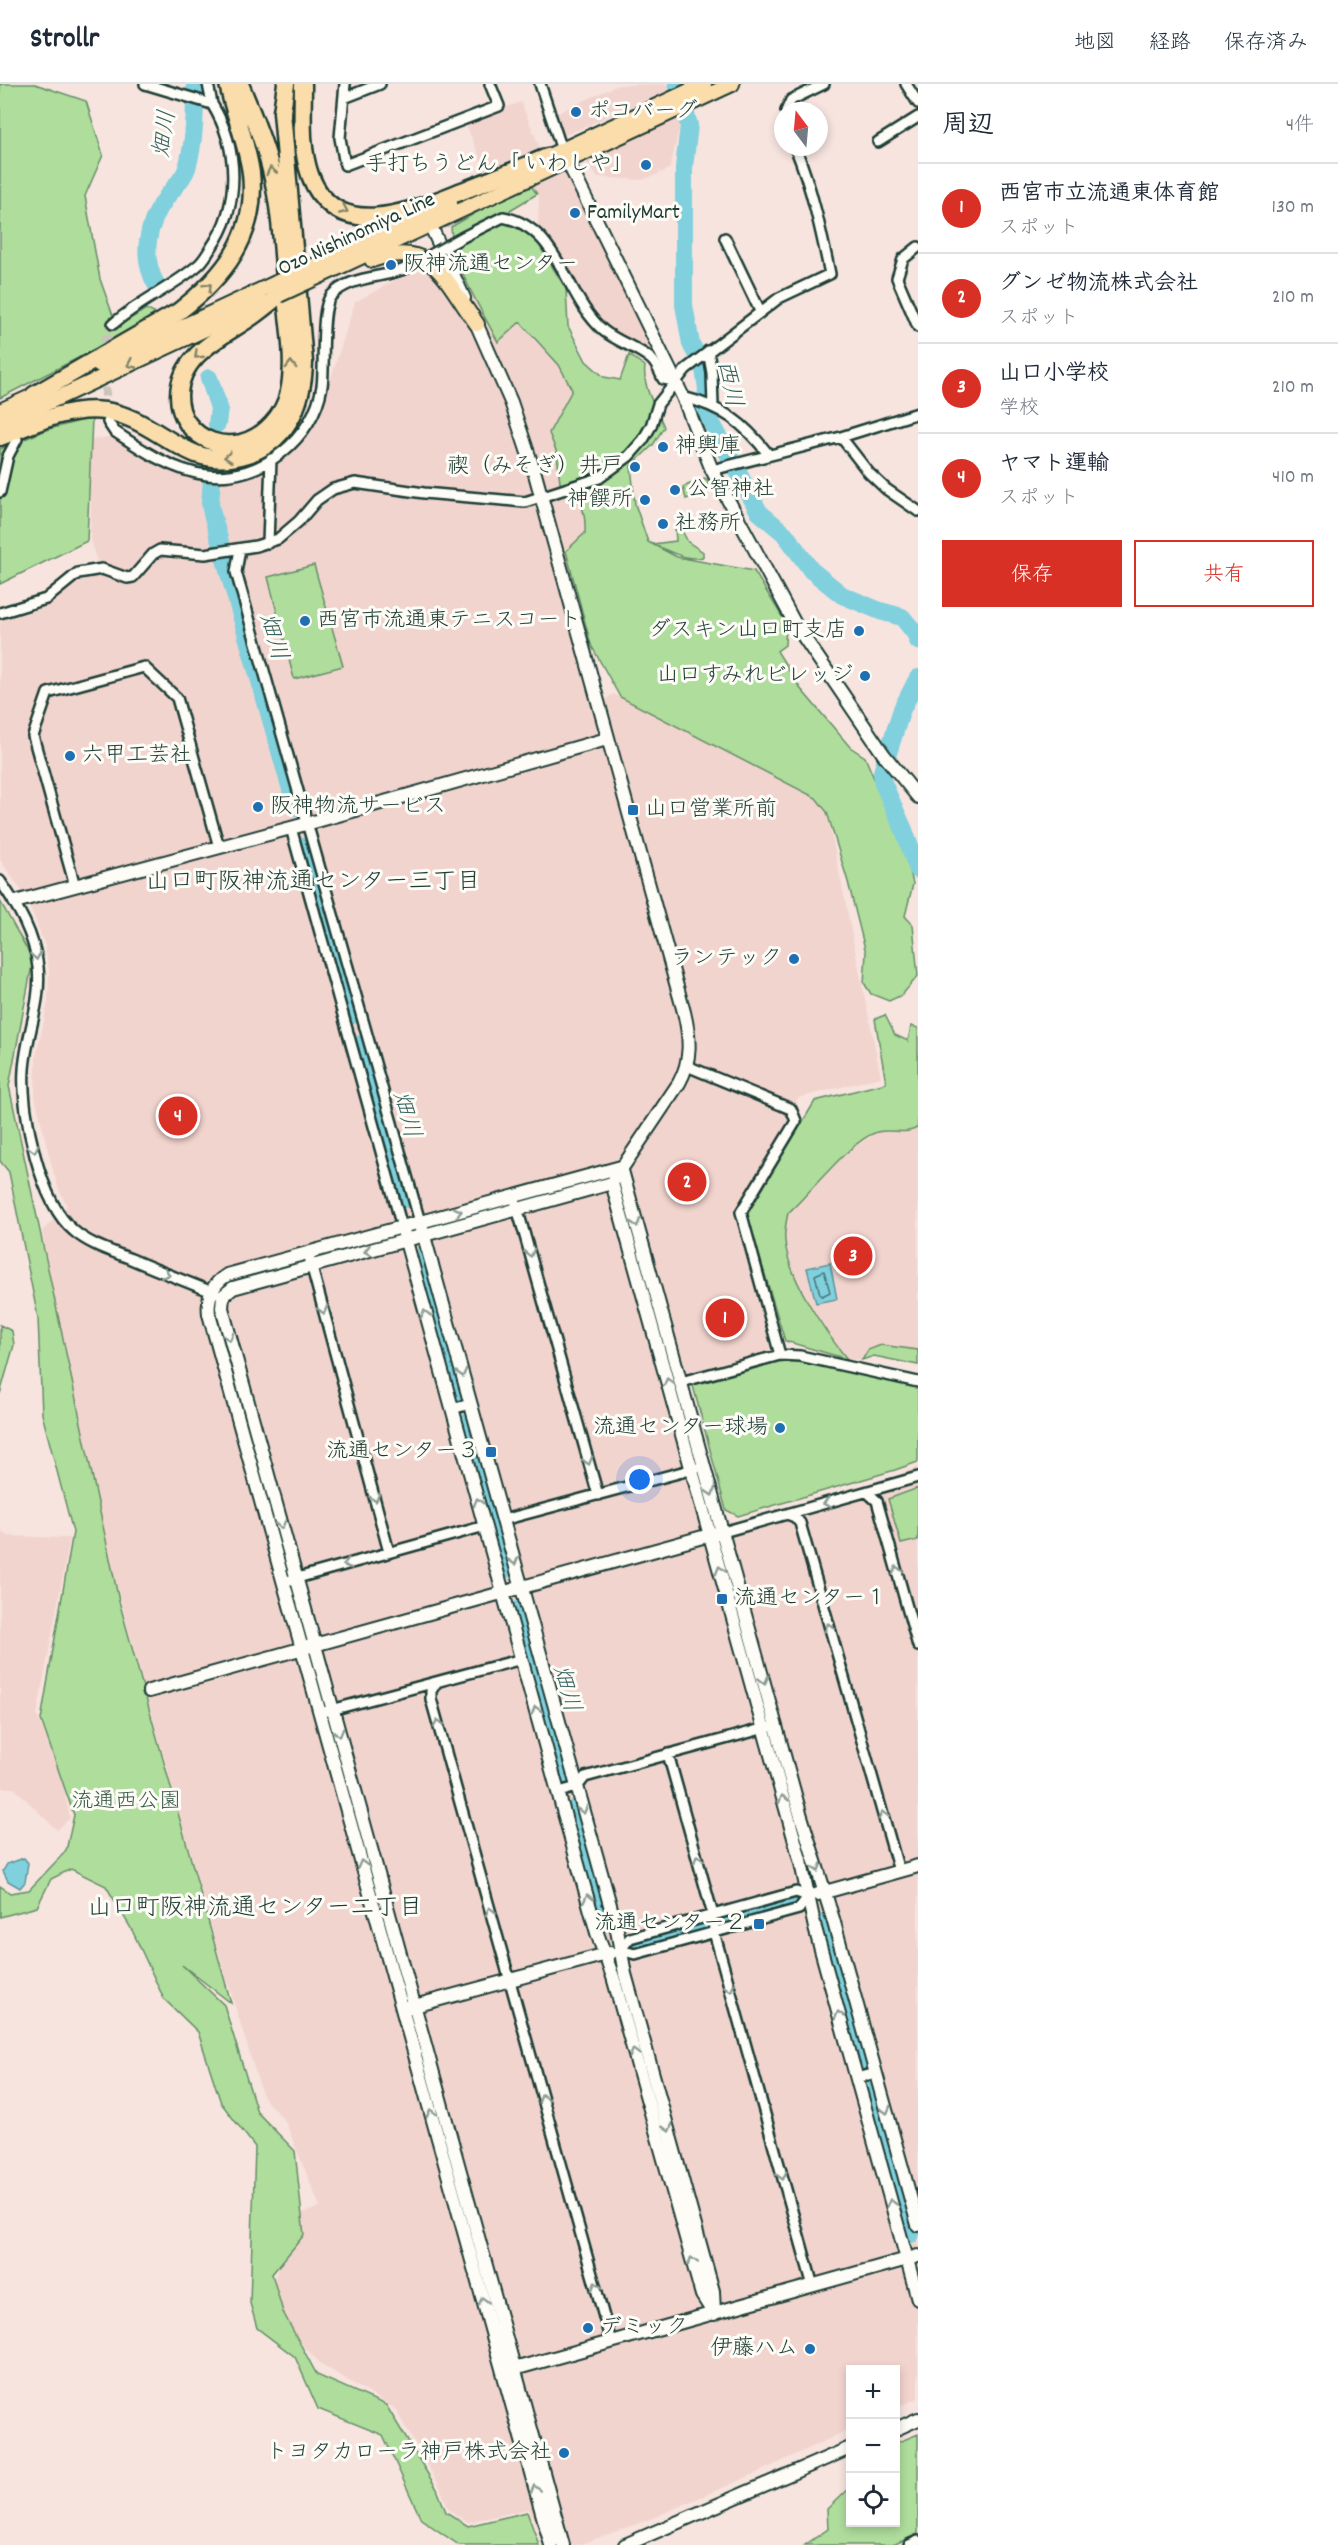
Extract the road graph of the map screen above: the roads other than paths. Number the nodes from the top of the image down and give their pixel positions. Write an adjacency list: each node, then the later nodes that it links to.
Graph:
1 (145, 84): 19 (street)
2 (208, 84): 19 (street)
3 (228, 84): 35 (highway, one-way to 3)
4 (240, 84): 28 (highway, one-way to 4)
5 (286, 84): 40 (highway, one-way to 40)
6 (303, 84): 22 (highway, one-way to 22)
7 (345, 84): 15 (street)
8 (380, 84): 15 (street)
9 (490, 84): 15 (street)
10 (540, 84): 22 (street)
11 (704, 84): 16 (main road, Ozo Nishinomiya Line)
12 (732, 84): 16 (main road, Ozo Nishinomiya Line)
13 (824, 84): 17 (street)
14 (906, 84): 18 (street)
15 (344, 98)
16 (690, 98): 22 (main road, Ozo Nishinomiya Line)
17 (790, 102)
18 (918, 103)
19 (212, 104): 30 (street)
20 (918, 117): 21 (street)
21 (878, 142)
22 (558, 156): 24 (main road, Ozo Nishinomiya Line); 34 (street)
23 (799, 156): 29 (street)
24 (427, 220): 27 (main road, Ozo Nishinomiya Line); 31 (street)
25 (725, 238): 29 (street)
26 (918, 247): 32 (street)
27 (306, 276): 28 (main road, Ozo Nishinomiya Line, bridge); 31 (main road)
28 (278, 289): 35 (main road, Ozo Nishinomiya Line); 42 (main road, Ozo Nishinomiya Line, one-way to 42)
29 (760, 311): 33 (street)
30 (113, 324)
31 (477, 324): 50 (street)
32 (918, 327)
33 (706, 353): 34 (street); 37 (street)
34 (675, 381): 36 (street); 47 (street, bridge); 50 (street)
35 (34, 395): 38 (main road, Ozo Nishinomiya Line)
36 (683, 398): 37 (street); 48 (street)
37 (708, 405): 46 (street)
38 (0, 411)
39 (918, 413): 44 (street)
40 (46, 419): 43 (highway); 45 (highway)
41 (108, 422): 47 (street)
42 (0, 425)
43 (0, 437)
44 (841, 437): 46 (street); 51 (street)
45 (17, 439): 49 (street)
46 (769, 455): 48 (street)
47 (271, 459): 52 (street)
48 (712, 470): 56 (street)
49 (0, 492)
50 (540, 497): 52 (street); 55 (street)
51 (918, 511)
52 (268, 543): 53 (street)
53 (240, 549): 54 (street); 57 (street)
54 (0, 613)
55 (607, 739): 57 (street); 65 (street)
56 (918, 797)
57 (308, 823): 58 (street); 63 (street)
58 (291, 828): 59 (street); 64 (street)
59 (219, 847): 61 (street); 61 (street)
60 (0, 880): 62 (street)
61 (75, 886): 62 (street)
62 (15, 902): 75 (street, one-way to 75)
63 (367, 1029): 64 (street); 69 (street)
64 (348, 1034): 70 (street)
65 (687, 1066): 66 (street); 77 (street)
66 (621, 1167): 67 (street); 68 (street); 78 (street, one-way to 78)
67 (612, 1183): 68 (street); 82 (street, one-way to 67)
68 (516, 1203): 69 (street, one-way to 68); 71 (street); 85 (street, one-way to 85)
69 (420, 1222): 70 (street); 71 (street)
70 (402, 1227): 72 (street); 73 (street)
71 (424, 1236): 72 (street); 80 (street, one-way to 80)
72 (405, 1241): 74 (street, one-way to 74); 81 (street, one-way to 72)
73 (308, 1253): 74 (street); 75 (street)
74 (312, 1266): 76 (street); 91 (street, one-way to 91)
75 (210, 1292): 76 (street); 92 (street)
76 (223, 1296): 92 (street, one-way to 92)
77 (780, 1355): 78 (street); 79 (street)
78 (681, 1382): 82 (street)
79 (918, 1383)
80 (470, 1404): 81 (street); 87 (street)
81 (452, 1409): 88 (street, one-way to 81)
82 (698, 1468): 85 (street); 89 (street, one-way to 89); 90 (street)
83 (918, 1477): 84 (street)
84 (867, 1492): 86 (street, one-way to 86); 95 (street, one-way to 84)
85 (598, 1495): 87 (street)
86 (787, 1515): 89 (street); 106 (street, one-way to 86)
87 (502, 1520): 93 (street, one-way to 93)
88 (485, 1526): 91 (street); 94 (street)
89 (723, 1532): 90 (street); 101 (street, one-way to 101)
90 (710, 1535): 93 (street); 101 (street, one-way to 90)
91 (389, 1552): 92 (street, one-way to 92)
92 (290, 1580): 96 (street)
93 (522, 1587): 94 (street); 103 (street)
94 (503, 1593): 96 (street); 97 (street)
95 (918, 1647)
96 (309, 1648): 99 (street); 100 (street)
97 (522, 1659): 98 (street); 104 (street, one-way to 97)
98 (436, 1683): 100 (street); 113 (street, one-way to 98)
99 (149, 1691)
100 (326, 1711): 114 (street)
101 (770, 1726): 102 (street); 107 (street, one-way to 107); 108 (street, one-way to 101)
102 (668, 1754): 103 (street); 109 (street, one-way to 102)
103 (577, 1787): 104 (street); 111 (street, one-way to 111)
104 (559, 1792): 112 (street, one-way to 104)
105 (918, 1866): 106 (street)
106 (898, 1871): 107 (street)
107 (824, 1892): 108 (street); 115 (street)
108 (808, 1896): 109 (street); 110 (street); 117 (street, one-way to 108)
109 (713, 1915): 110 (street); 111 (street)
110 (714, 1932): 111 (street); 120 (street, one-way to 120)
111 (620, 1950): 112 (street); 116 (street)
112 (604, 1954): 113 (street); 116 (street, one-way to 112)
113 (509, 1980): 114 (street); 123 (street, one-way to 113)
114 (409, 2008): 124 (street)
115 (876, 2073): 117 (street); 118 (street, one-way to 118)
116 (647, 2075): 122 (street)
117 (857, 2078): 119 (street, one-way to 117)
118 (918, 2225)
119 (912, 2258): 120 (street); 121 (street)
120 (813, 2286): 122 (street)
121 (918, 2299)
122 (714, 2314): 123 (street)
123 (612, 2342): 124 (street)
124 (509, 2371): 129 (street, one-way to 124); 130 (street)
125 (918, 2419): 126 (street)
126 (900, 2427)
127 (846, 2450): 131 (street)
128 (918, 2541): 132 (street)
129 (551, 2545)
130 (563, 2545)
131 (625, 2545)
132 (909, 2545)

